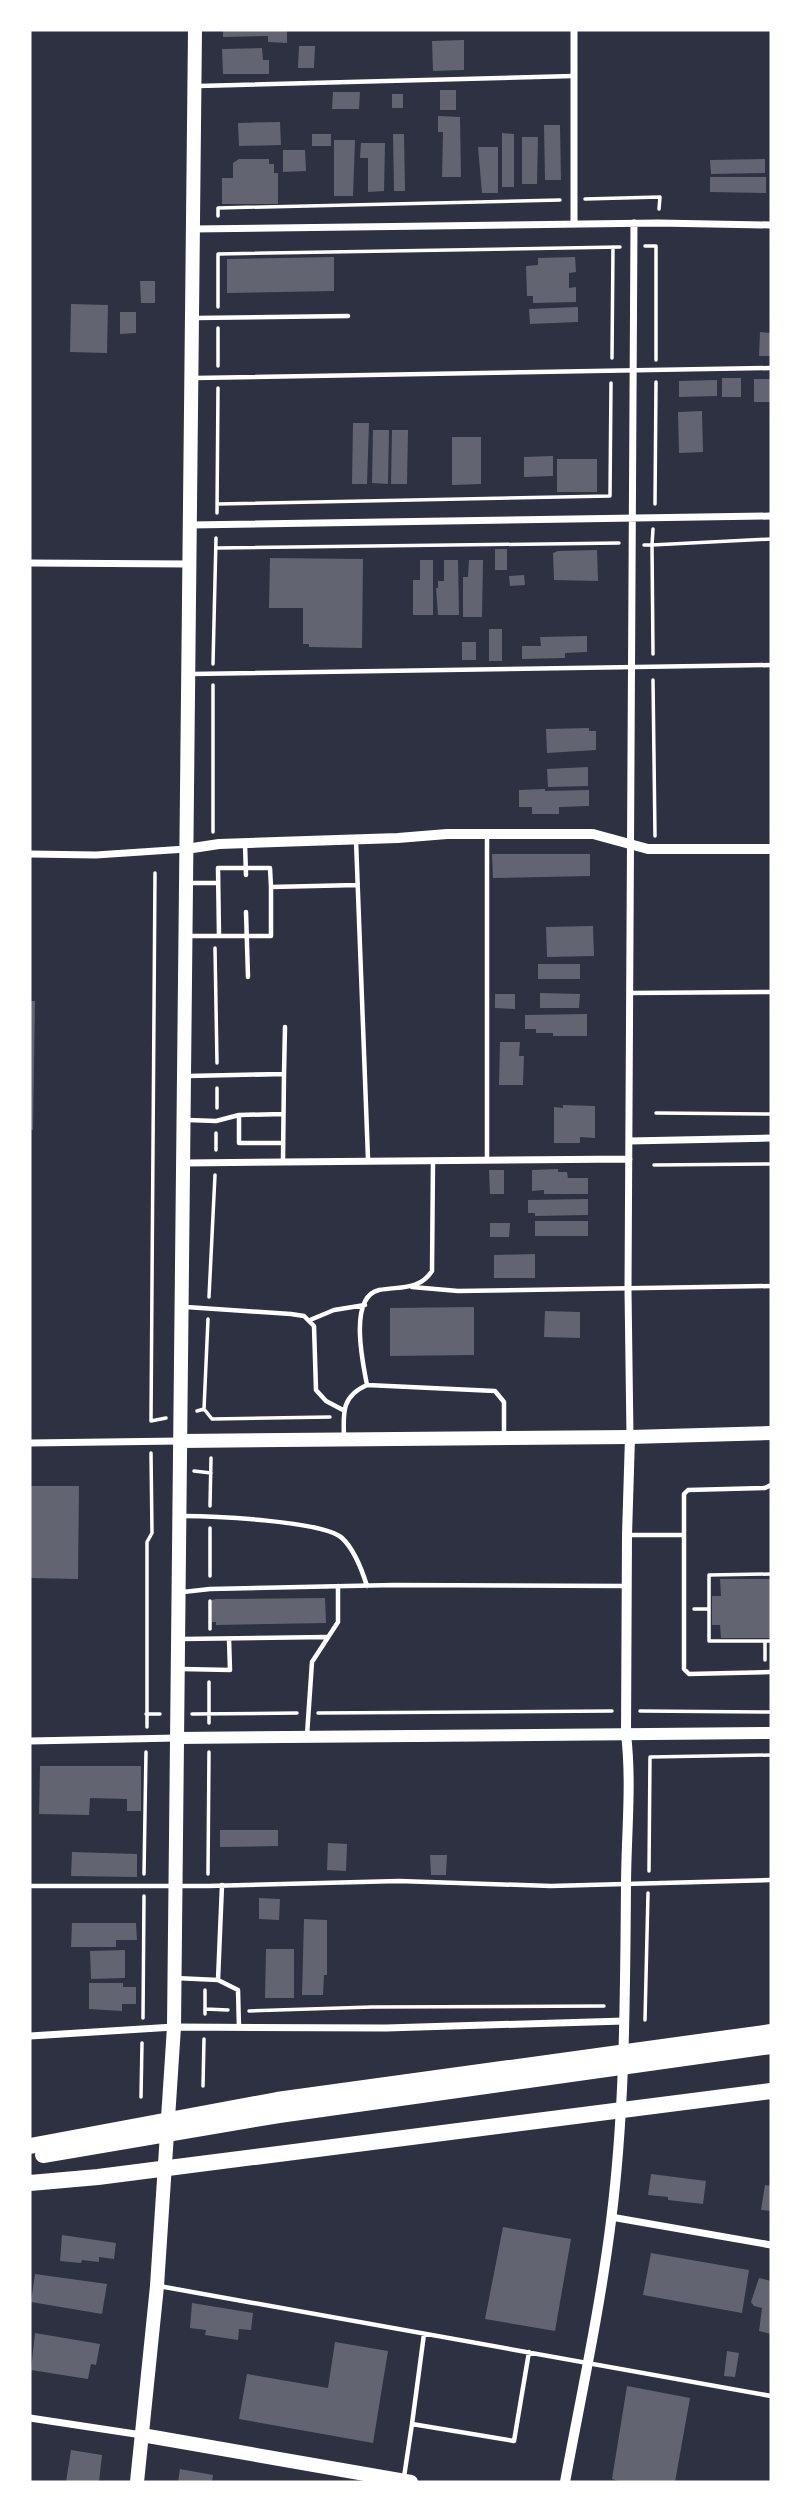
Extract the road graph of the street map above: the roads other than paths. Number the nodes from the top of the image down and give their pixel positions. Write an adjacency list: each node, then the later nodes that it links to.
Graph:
1 (195, 30): 4 (main road)
2 (574, 30): 3 (street)
3 (573, 76): 4 (lane); 6 (street)
4 (194, 86): 8 (main road)
5 (634, 223): 6 (street); 7 (street); 12 (street)
6 (574, 224): 8 (street)
7 (771, 225)
8 (192, 229): 10 (main road)
9 (348, 316): 10 (lane)
10 (191, 318): 13 (main road)
11 (771, 368): 12 (lane)
12 (633, 372): 13 (lane); 15 (street)
13 (191, 378): 16 (main road)
14 (771, 516): 15 (street)
15 (632, 518): 16 (street); 20 (street)
16 (190, 525): 18 (main road)
17 (30, 563): 18 (street)
18 (189, 564): 21 (main road)
19 (771, 665): 20 (lane)
20 (632, 667): 21 (lane); 25 (street)
21 (188, 674): 26 (main road)
22 (487, 834): 23 (street); 25 (street); 53 (lane)
23 (356, 839): 24 (street); 33 (lane)
24 (246, 843): 26 (street); 29 (lane)
25 (631, 843): 27 (street); 41 (street)
26 (186, 849): 28 (street); 31 (main road)
27 (771, 849)
28 (30, 853)
29 (246, 868): 30 (lane); 32 (lane); 34 (lane)
30 (246, 875)
31 (186, 883): 32 (lane); 36 (main road)
32 (218, 883): 37 (lane)
33 (357, 886): 34 (lane); 51 (lane)
34 (271, 887): 38 (lane)
35 (246, 912): 38 (lane)
36 (186, 936): 37 (lane); 44 (main road)
37 (217, 936): 38 (lane)
38 (247, 936): 39 (lane)
39 (248, 977)
40 (771, 992): 41 (lane)
41 (630, 993): 49 (street)
42 (285, 1027): 43 (lane)
43 (284, 1074): 44 (lane); 45 (lane)
44 (184, 1076): 47 (main road)
45 (283, 1114): 46 (lane); 50 (lane)
46 (239, 1115): 47 (lane); 50 (lane)
47 (183, 1120): 56 (main road)
48 (771, 1138): 49 (street)
49 (629, 1141): 54 (street)
50 (283, 1143): 55 (lane)
51 (368, 1159): 52 (street); 55 (street)
52 (433, 1159): 53 (street); 58 (lane)
53 (487, 1159): 54 (street)
54 (629, 1159): 59 (street)
55 (283, 1160): 56 (street)
56 (183, 1163): 61 (main road)
57 (771, 1286): 59 (lane)
58 (412, 1287): 59 (lane); 60 (lane)
59 (628, 1290): 66 (street)
60 (365, 1305): 62 (lane); 63 (lane)
61 (181, 1306): 62 (lane); 69 (main road)
62 (310, 1320): 64 (lane)
63 (367, 1385): 64 (lane); 67 (lane)
64 (343, 1414): 68 (lane)
65 (771, 1433): 66 (main road)
66 (630, 1437): 67 (main road); 73 (street)
67 (504, 1438): 68 (main road)
68 (344, 1440): 69 (main road)
69 (180, 1441): 70 (street); 72 (main road)
70 (30, 1443)
71 (771, 1485): 74 (lane)
72 (179, 1516): 75 (lane); 78 (main road)
73 (627, 1535): 74 (lane); 76 (street)
74 (684, 1535): 83 (lane)
75 (367, 1586): 76 (lane); 77 (lane)
76 (627, 1586): 85 (street)
77 (338, 1587): 78 (lane); 79 (lane)
78 (178, 1593): 80 (main road)
79 (328, 1637): 81 (lane); 86 (lane)
80 (178, 1639): 81 (lane); 82 (main road)
81 (229, 1639): 82 (lane)
82 (178, 1668): 87 (main road)
83 (768, 1672)
84 (771, 1733): 85 (main road)
85 (626, 1734): 86 (main road); 90 (street)
86 (307, 1737): 87 (main road)
87 (177, 1738): 88 (street); 91 (main road)
88 (30, 1741)
89 (771, 1880): 90 (lane)
90 (626, 1882): 92 (lane); 96 (street)
91 (175, 1885): 92 (lane); 93 (lane); 94 (main road)
92 (222, 1885): 95 (lane)
93 (30, 1886)
94 (174, 1978): 95 (lane); 97 (main road)
95 (218, 1980): 98 (lane)
96 (624, 2021): 98 (street); 108 (street)
97 (174, 2027): 98 (street); 100 (street); 110 (main road)
98 (239, 2028)
99 (771, 2032): 102 (highway)
100 (30, 2036)
101 (771, 2046): 102 (highway)
102 (688, 2051): 104 (highway)
103 (771, 2091): 107 (highway)
104 (278, 2107): 105 (highway); 106 (highway)
105 (30, 2146)
106 (30, 2157)
107 (38, 2182)
108 (611, 2217): 109 (street); 113 (street)
109 (771, 2245)
110 (157, 2286): 111 (lane); 117 (main road)
111 (424, 2334): 112 (lane); 116 (lane)
112 (529, 2352): 113 (lane); 116 (lane)
113 (587, 2362): 114 (lane); 120 (street)
114 (771, 2396)
115 (30, 2418): 117 (street)
116 (412, 2424): 119 (lane)
117 (142, 2435): 118 (main road); 119 (main road)
118 (137, 2482)
119 (407, 2482)
120 (565, 2482)

